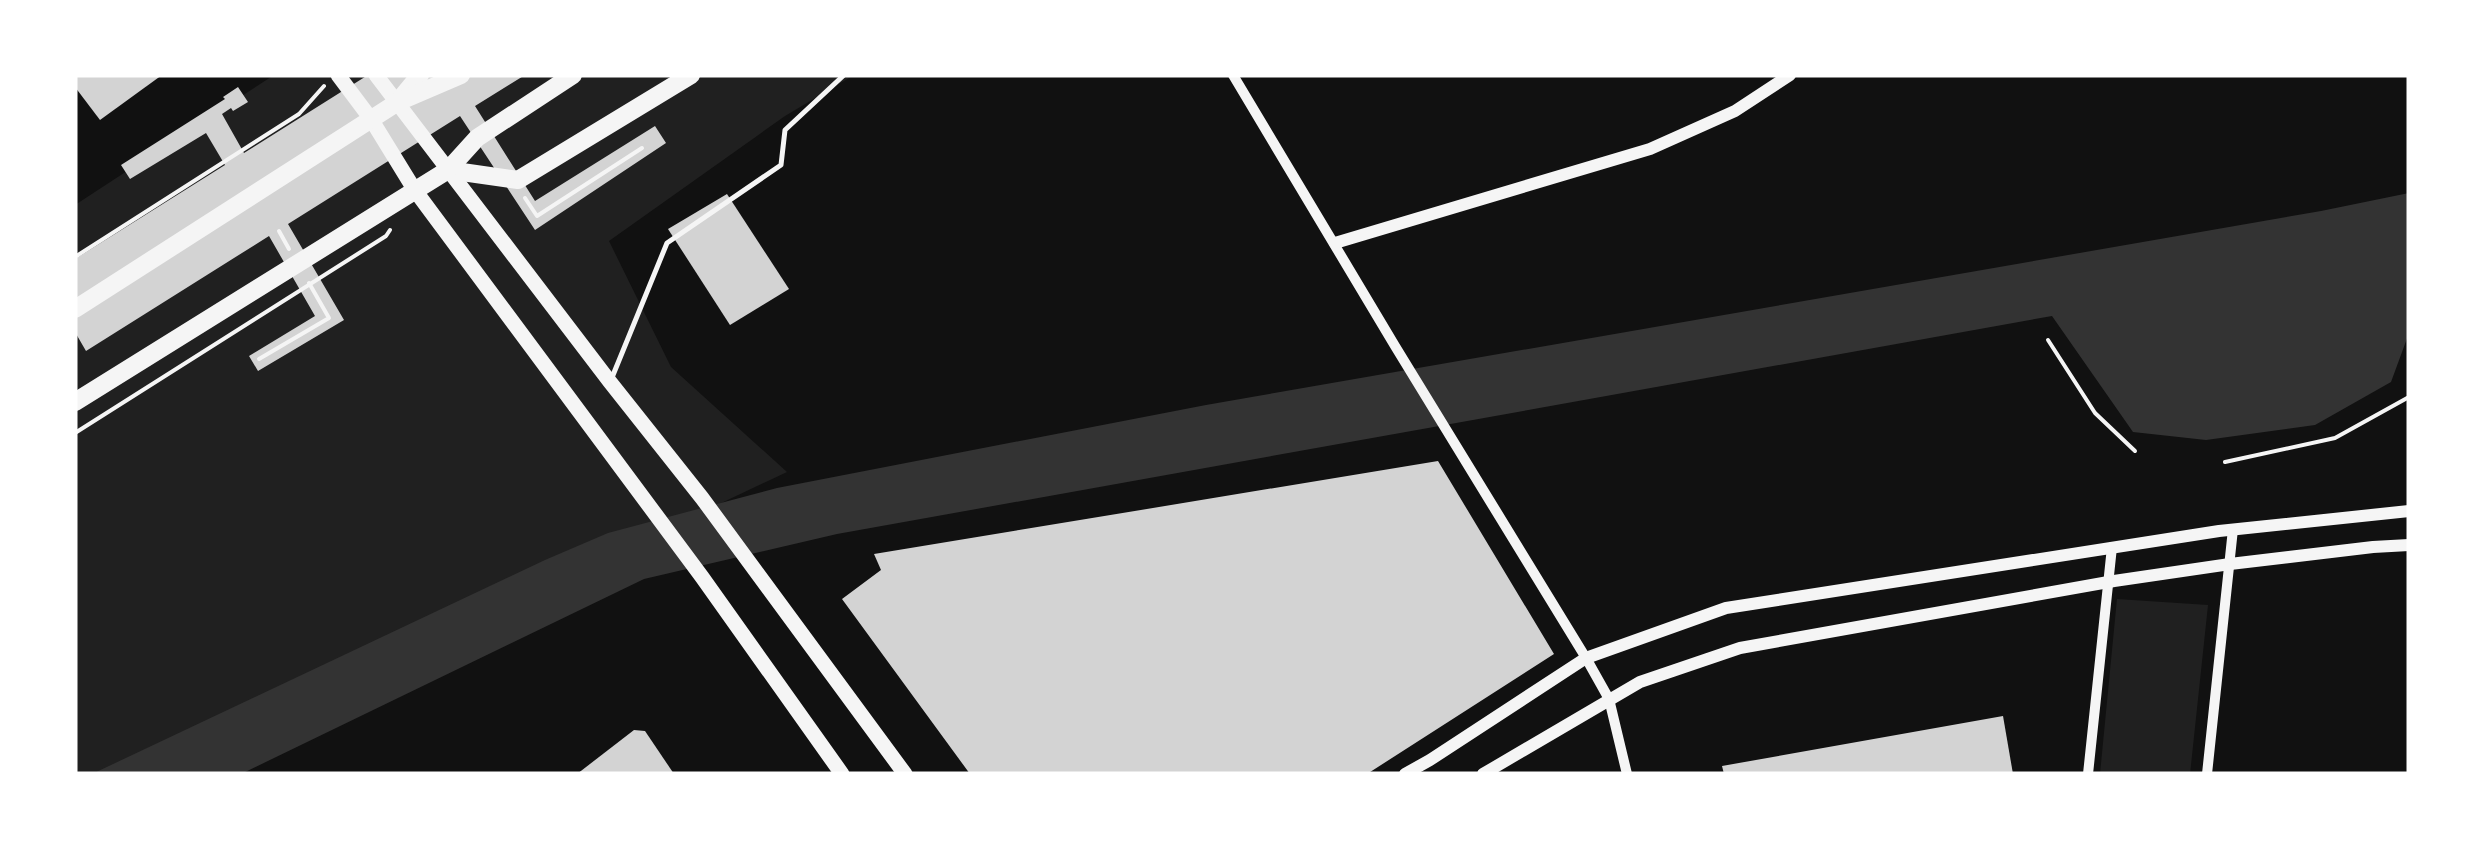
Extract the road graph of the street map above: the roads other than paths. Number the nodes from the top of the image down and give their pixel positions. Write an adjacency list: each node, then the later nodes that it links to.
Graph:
1 (336, 75): 11 (main road)
2 (376, 75): 10 (main road)
3 (420, 75): 10 (main road)
4 (461, 75): 10 (main road)
5 (573, 75): 12 (main road)
6 (691, 75): 12 (main road)
7 (844, 75): 16 (lane)
8 (1233, 75): 14 (street)
9 (1790, 75): 14 (street)
10 (398, 102): 11 (main road); 12 (main road)
11 (371, 120): 13 (main road); 15 (main road)
12 (448, 170): 13 (main road); 16 (main road)
13 (414, 190): 17 (main road); 26 (main road)
14 (1335, 243): 24 (street)
15 (75, 308)
16 (610, 382): 27 (main road)
17 (75, 402)
18 (2409, 510): 19 (street)
19 (2234, 529): 21 (street); 22 (street)
20 (2409, 545): 22 (street)
21 (2112, 548): 23 (street); 24 (street)
22 (2230, 564): 23 (street); 32 (street)
23 (2108, 582): 25 (street); 31 (street)
24 (1586, 658): 25 (street); 28 (street)
25 (1609, 700): 29 (street); 30 (street)
26 (842, 774)
27 (905, 774)
28 (1404, 774)
29 (1483, 774)
30 (1627, 774)
31 (2088, 774)
32 (2207, 774)

